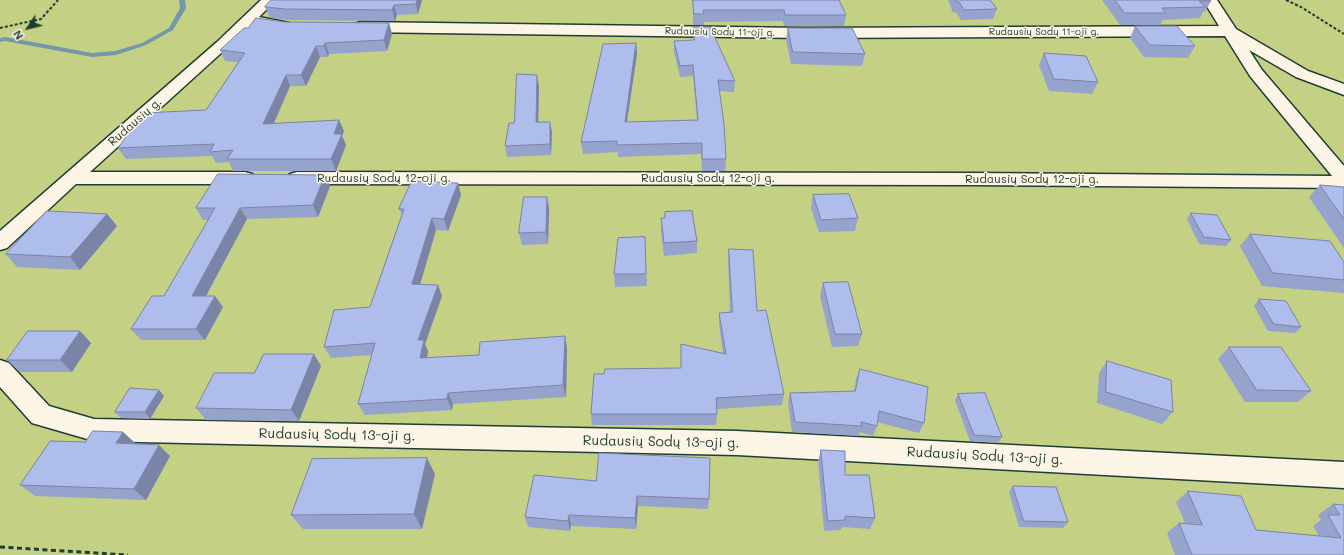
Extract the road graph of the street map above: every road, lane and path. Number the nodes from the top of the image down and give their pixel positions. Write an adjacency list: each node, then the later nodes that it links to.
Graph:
1 (58, 0): 8 (path)
2 (269, 0): 5 (street, Rudausių g.)
3 (1210, 0): 9 (street)
4 (1286, 0): 10 (path)
5 (250, 20): 6 (street); 12 (street, Rudausių g.)
6 (297, 26)
7 (344, 27): 9 (street, Rudausių Sodų 11-oji g.)
8 (0, 28)
9 (1228, 31): 11 (street); 13 (street)
10 (1344, 34)
11 (1344, 90)
12 (71, 178): 14 (street, Rudausių Sodų 12-oji g.); 15 (street, Rudausių g.)
13 (1344, 178)
14 (1344, 182)
15 (0, 243)
16 (0, 370): 17 (street, Rudausių Sodų 13-oji g.)
17 (1344, 475)
18 (0, 547): 19 (path)
19 (128, 555)

